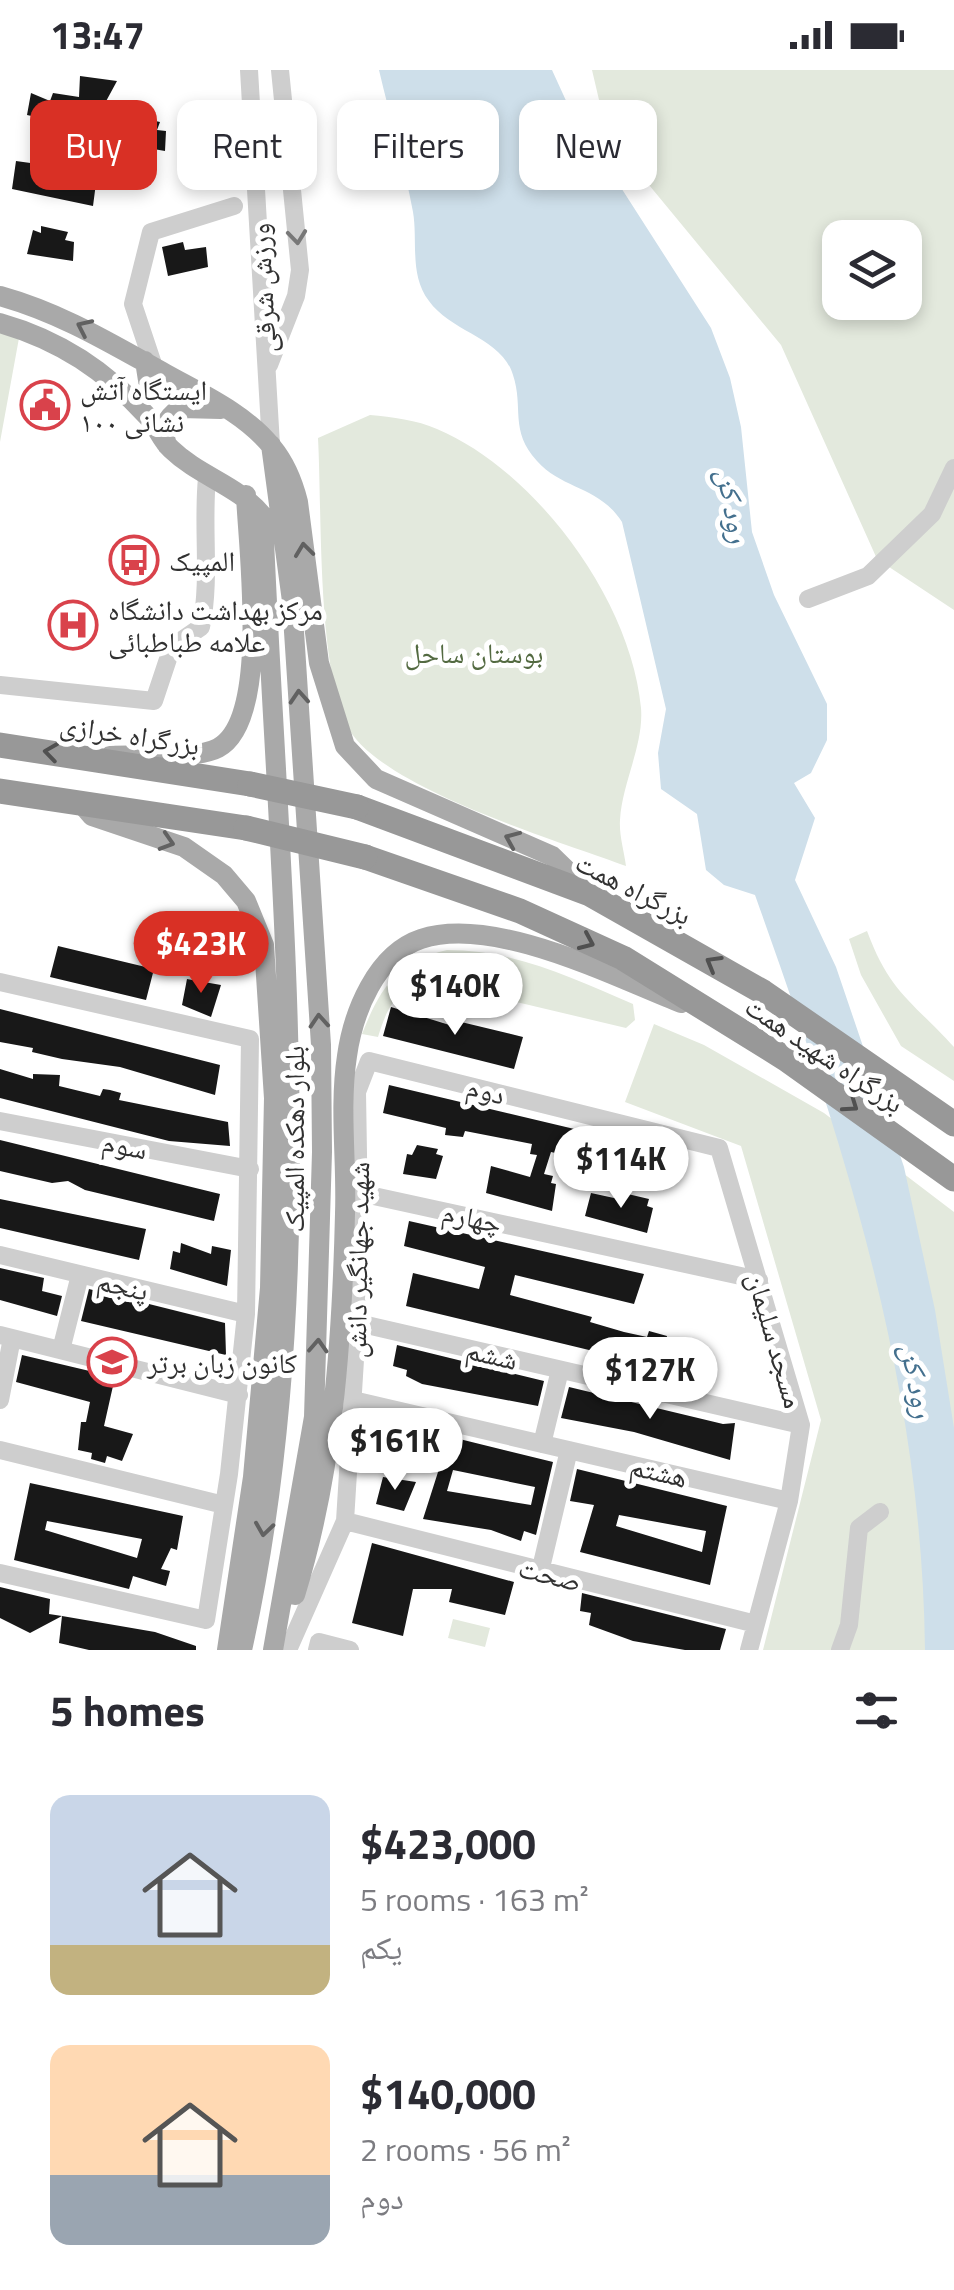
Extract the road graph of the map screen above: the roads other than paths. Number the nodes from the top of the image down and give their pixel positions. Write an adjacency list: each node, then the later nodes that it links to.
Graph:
1 (249, 70): 7 (street, ورزش شرقی)
2 (280, 70): 7 (street, one-way to 7)
3 (234, 206): 6 (street)
4 (0, 296): 6 (main road, one-way to 4)
5 (0, 322): 8 (main road)
6 (149, 364): 8 (main road); 9 (main road)
7 (267, 370): 10 (street, ورزش شرقی)
8 (122, 394): 11 (main road)
9 (230, 410): 10 (main road); 11 (main road)
10 (271, 445): 22 (main road, one-way to 10); 57 (main road, بلوار دهکده المپیک, one-way to 10)
11 (168, 446): 13 (main road)
12 (954, 468): 15 (street)
13 (207, 478): 14 (main road); 16 (street)
14 (246, 494): 18 (main road); 56 (main road, بلوار دهکده المپیک, one-way to 56)
15 (808, 599)
16 (0, 685)
17 (0, 745): 18 (highway, بزرگراه خرازی, one-way to 17)
18 (90, 757): 19 (highway, بزرگراه خرازی)
19 (250, 784): 22 (highway, بزرگراه همت, bridge)
20 (0, 791): 21 (highway)
21 (80, 802): 24 (highway, one-way to 24, bridge); 55 (main road, one-way to 55)
22 (590, 894): 27 (highway, بزرگراه همت, one-way to 22)
23 (0, 982): 29 (street)
24 (710, 1014): 30 (highway, بزرگراه شهید همت, one-way to 30); 57 (main road)
25 (369, 1061): 28 (street, دوم); 31 (street, شهید جهانگیر دانش)
26 (0, 1121): 29 (street, سوم)
27 (954, 1124)
28 (719, 1148): 34 (street, مسجد سلیمان)
29 (250, 1169): 35 (street)
30 (954, 1179)
31 (360, 1193): 34 (street, چهارم); 36 (street, شهید جهانگیر دانش)
32 (0, 1256): 33 (street, پنجم)
33 (80, 1275): 35 (street, پنجم); 38 (street)
34 (759, 1280): 43 (street, مسجد سلیمان)
35 (246, 1314): 40 (street)
36 (358, 1323): 39 (street, ششم); 42 (street, شهید جهانگیر دانش)
37 (6, 1336): 38 (street); 41 (street)
38 (60, 1350): 40 (street)
39 (560, 1370): 43 (street, ششم); 44 (street)
40 (239, 1395): 48 (street)
41 (0, 1400)
42 (353, 1400): 44 (street, هشتم); 50 (street, شهید جهانگیر دانش)
43 (802, 1425): 47 (street, مسجد سلیمان)
44 (542, 1444): 46 (street, هشتم)
45 (0, 1450): 48 (street)
46 (569, 1450): 47 (street, هشتم); 52 (street)
47 (789, 1501): 53 (street, مسجد سلیمان)
48 (224, 1506): 51 (street)
49 (880, 1512): 61 (street)
50 (346, 1521): 52 (street, صحت); 58 (street)
51 (0, 1572)
52 (540, 1572): 53 (street, صحت)
53 (756, 1624): 60 (street, مسجد سلیمان)
54 (318, 1646): 59 (street)
55 (227, 1650)
56 (239, 1650)
57 (276, 1650)
58 (288, 1650)
59 (350, 1650)
60 (749, 1650)
61 (840, 1650)

